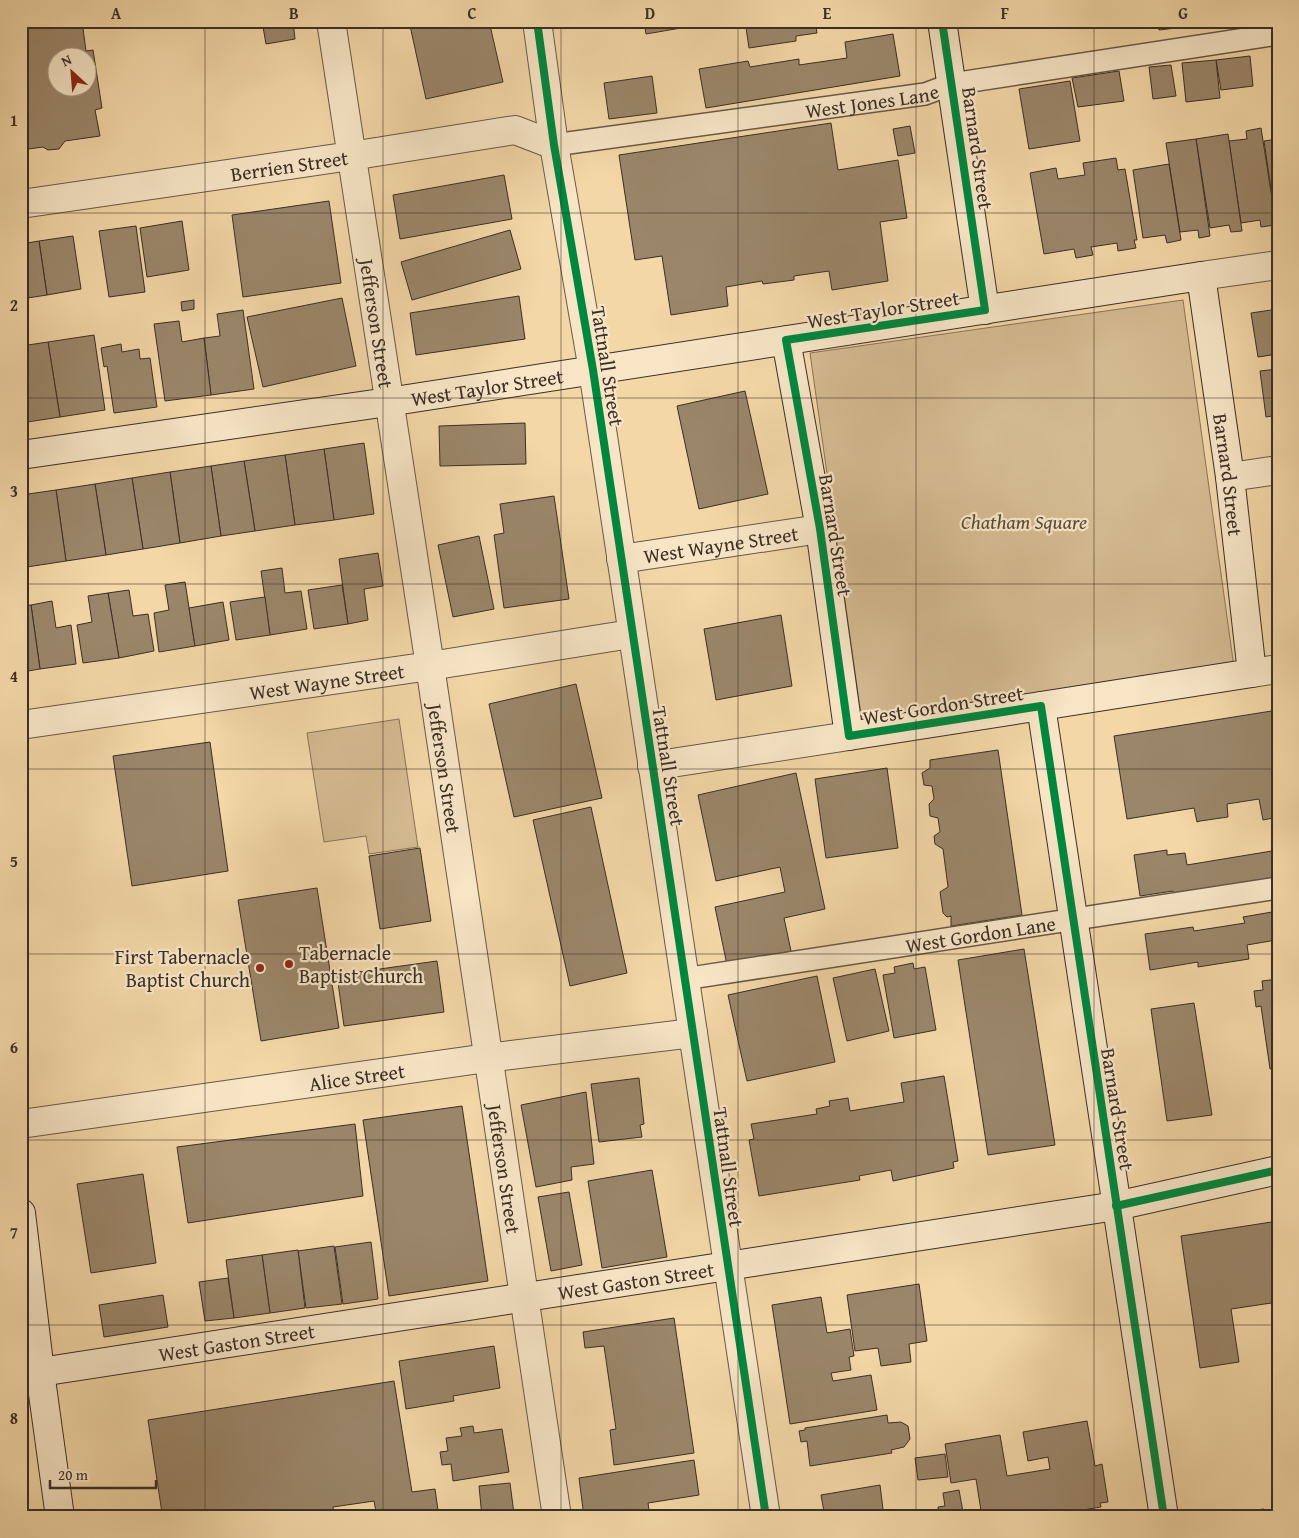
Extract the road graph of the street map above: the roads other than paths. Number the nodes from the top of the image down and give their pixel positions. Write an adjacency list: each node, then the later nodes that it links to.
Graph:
1 (331, 21): 7 (street, Jefferson Street)
2 (537, 21): 6 (street, Tattnall Street)
3 (942, 21): 5 (street, Barnard Street)
4 (1278, 34): 5 (lane, West Jones Lane)
5 (952, 84): 6 (lane, West Jones Lane); 11 (street, Barnard Street)
6 (554, 145): 7 (street, Berrien Street); 13 (street, Tattnall Street)
7 (351, 156): 8 (street, Berrien Street); 14 (street, Jefferson Street)
8 (21, 204)
9 (1278, 264): 10 (street, West Taylor Street)
10 (1201, 276): 11 (street, West Taylor Street); 17 (street, Barnard Street)
11 (985, 310): 12 (street, West Taylor Street)
12 (786, 340): 13 (street, West Taylor Street); 18 (street, Barnard Street)
13 (593, 370): 14 (street, West Taylor Street); 19 (street, Tattnall Street)
14 (388, 402): 15 (street, West Taylor Street); 21 (street, Jefferson Street)
15 (21, 455)
16 (1278, 470): 17 (street)
17 (1230, 477): 22 (street, Barnard Street)
18 (820, 529): 19 (street, West Wayne Street); 25 (street, Barnard Street)
19 (621, 559): 20 (street, Tattnall Street)
20 (632, 634): 21 (street, West Wayne Street); 26 (street, Tattnall Street)
21 (430, 666): 24 (street, West Wayne Street); 31 (street, Jefferson Street)
22 (1265, 671): 23 (street, West Gordon Street)
23 (1041, 706): 25 (street, West Gordon Street); 28 (street, Barnard Street)
24 (21, 725)
25 (849, 736): 26 (street, West Gordon Street)
26 (652, 766): 29 (street, Tattnall Street)
27 (1278, 888): 28 (lane, West Gordon Lane)
28 (1073, 919): 29 (lane, West Gordon Lane); 34 (street, Barnard Street)
29 (684, 979): 30 (street, Tattnall Street)
30 (693, 1033): 31 (street, Alice Street); 36 (street, Tattnall Street)
31 (487, 1058): 32 (street, Alice Street); 37 (street, Jefferson Street)
32 (21, 1124)
33 (1278, 1170): 34 (street, West Gaston Street)
34 (1116, 1206): 36 (street, West Gaston Street); 42 (street, Barnard Street)
35 (21, 1213): 38 (street)
36 (728, 1266): 37 (street, West Gaston Street); 41 (street, Tattnall Street)
37 (524, 1297): 38 (street, West Gaston Street); 40 (street, Jefferson Street)
38 (30, 1373): 39 (street)
39 (60, 1517)
40 (557, 1517)
41 (766, 1517)
42 (1164, 1517)

